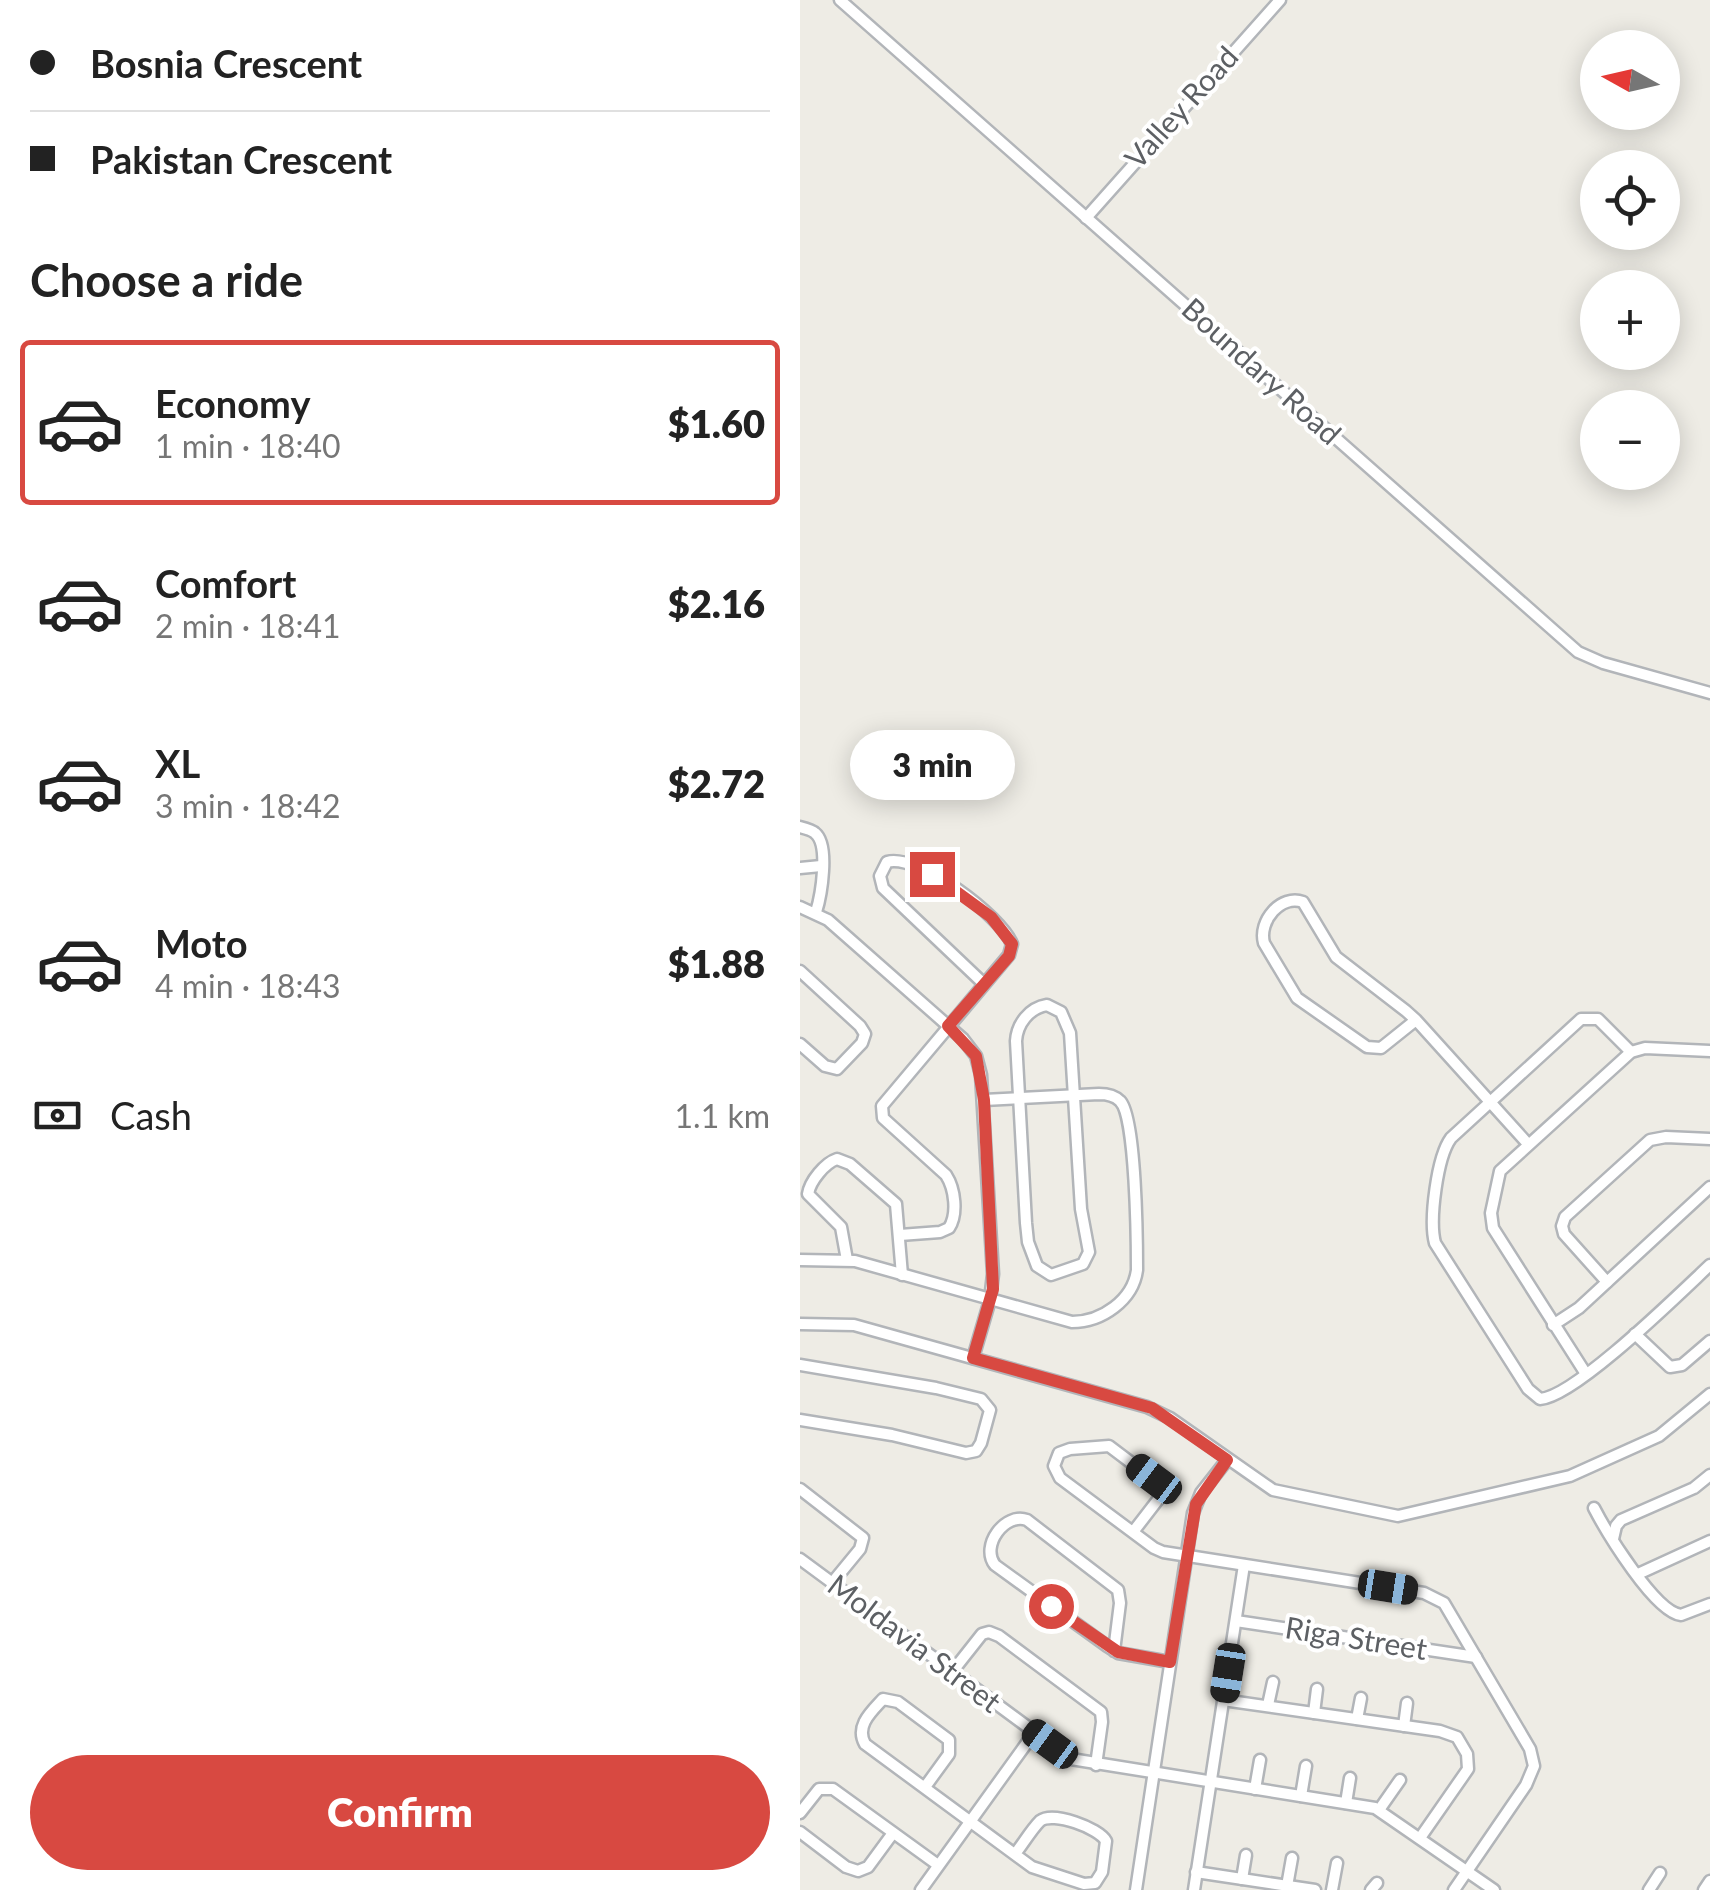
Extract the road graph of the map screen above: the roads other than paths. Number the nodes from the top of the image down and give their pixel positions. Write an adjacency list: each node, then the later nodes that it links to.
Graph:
1 (840, 0): 3 (street, Boundary Road)
2 (1280, 0): 3 (street, Valley Road)
3 (1086, 218): 4 (street, Boundary Road)
4 (1710, 692)
5 (800, 827): 6 (street)
6 (821, 866): 7 (street); 9 (street)
7 (800, 868)
8 (800, 907): 9 (street)
9 (816, 912): 13 (street)
10 (800, 971): 14 (street)
11 (984, 984): 11 (street); 13 (street)
12 (1416, 1020): 12 (street); 20 (street)
13 (948, 1026): 19 (street); 24 (street)
14 (800, 1044)
15 (1710, 1051): 16 (street)
16 (1631, 1052): 20 (street); 22 (street)
17 (1019, 1094): 18 (street); 18 (street); 18 (street); 19 (street)
18 (1074, 1095): 30 (street)
19 (984, 1100): 30 (street)
20 (1490, 1103): 22 (street); 37 (street)
21 (1710, 1139): 29 (street)
22 (1528, 1144): 32 (street)
23 (1710, 1187): 29 (street)
24 (900, 1235): 26 (street); 28 (street)
25 (800, 1260): 26 (street)
26 (847, 1260): 28 (street)
27 (1710, 1265): 33 (street)
28 (902, 1274): 30 (street)
29 (1607, 1282): 32 (street)
30 (990, 1300): 35 (street)
31 (800, 1324): 35 (street)
32 (1553, 1325): 37 (street)
33 (1636, 1334): 34 (street); 37 (street)
34 (1710, 1341)
35 (973, 1358): 40 (street)
36 (800, 1365): 39 (street)
37 (1586, 1374)
38 (1710, 1394): 40 (street)
39 (800, 1420)
40 (1227, 1460): 47 (street)
41 (1710, 1476): 45 (street)
42 (800, 1489): 51 (street)
43 (1594, 1508): 45 (street)
44 (1134, 1532): 44 (street); 47 (street)
45 (1613, 1540): 50 (street)
46 (1710, 1542): 50 (street)
47 (1186, 1557): 49 (street); 56 (street)
48 (800, 1559): 51 (street, Moldavia Street)
49 (1244, 1566): 53 (street); 55 (street)
50 (1638, 1574): 52 (street)
51 (832, 1583): 57 (street, Moldavia Street)
52 (1710, 1604)
53 (1236, 1620): 55 (street, Riga Street); 61 (street)
54 (1114, 1650): 54 (street); 56 (street)
55 (1476, 1657): 90 (street)
56 (1170, 1662): 71 (street)
57 (952, 1672): 67 (street, Moldavia Street); 69 (street)
58 (1273, 1682): 63 (street)
59 (1317, 1689): 64 (street)
60 (1361, 1698): 65 (street)
61 (1223, 1700): 63 (street); 74 (street)
62 (1408, 1704): 66 (street)
63 (1268, 1706): 64 (street)
64 (1314, 1712): 65 (street)
65 (1357, 1719): 66 (street)
66 (1404, 1726): 84 (street)
67 (1034, 1732): 69 (street, Moldavia Street); 81 (street)
68 (1260, 1760): 76 (street)
69 (1096, 1765): 71 (street, Moldavia Street)
70 (1306, 1766): 77 (street)
71 (1153, 1774): 74 (street, Moldavia Street); 97 (street)
72 (1350, 1778): 78 (street)
73 (1400, 1780): 79 (street)
74 (1210, 1782): 76 (street, Moldavia Street); 91 (street)
75 (925, 1787): 75 (street); 81 (street)
76 (1255, 1789): 77 (street, Moldavia Street)
77 (1302, 1796): 78 (street, Moldavia Street)
78 (1346, 1803): 79 (street, Moldavia Street)
79 (1380, 1810): 84 (street, Moldavia Street)
80 (800, 1813): 83 (street)
81 (971, 1822): 85 (street); 89 (street)
82 (800, 1832): 83 (street)
83 (893, 1833): 89 (street)
84 (1420, 1838): 90 (street, Moldavia Street)
85 (1016, 1854): 85 (street)
86 (1246, 1855): 93 (street)
87 (1292, 1858): 95 (street)
88 (1337, 1863): 100 (street)
89 (938, 1866): 96 (street)
90 (1466, 1871): 101 (street); 102 (street, Moldavia Street)
91 (1196, 1872): 93 (street); 98 (street)
92 (1660, 1874): 103 (street)
93 (1242, 1879): 95 (street)
94 (1710, 1881): 104 (street)
95 (1287, 1886): 99 (street)
96 (922, 1890)
97 (1136, 1890)
98 (1194, 1890)
99 (1315, 1890)
100 (1332, 1890)
101 (1454, 1890)
102 (1494, 1890)
103 (1649, 1890)
104 (1704, 1890)

